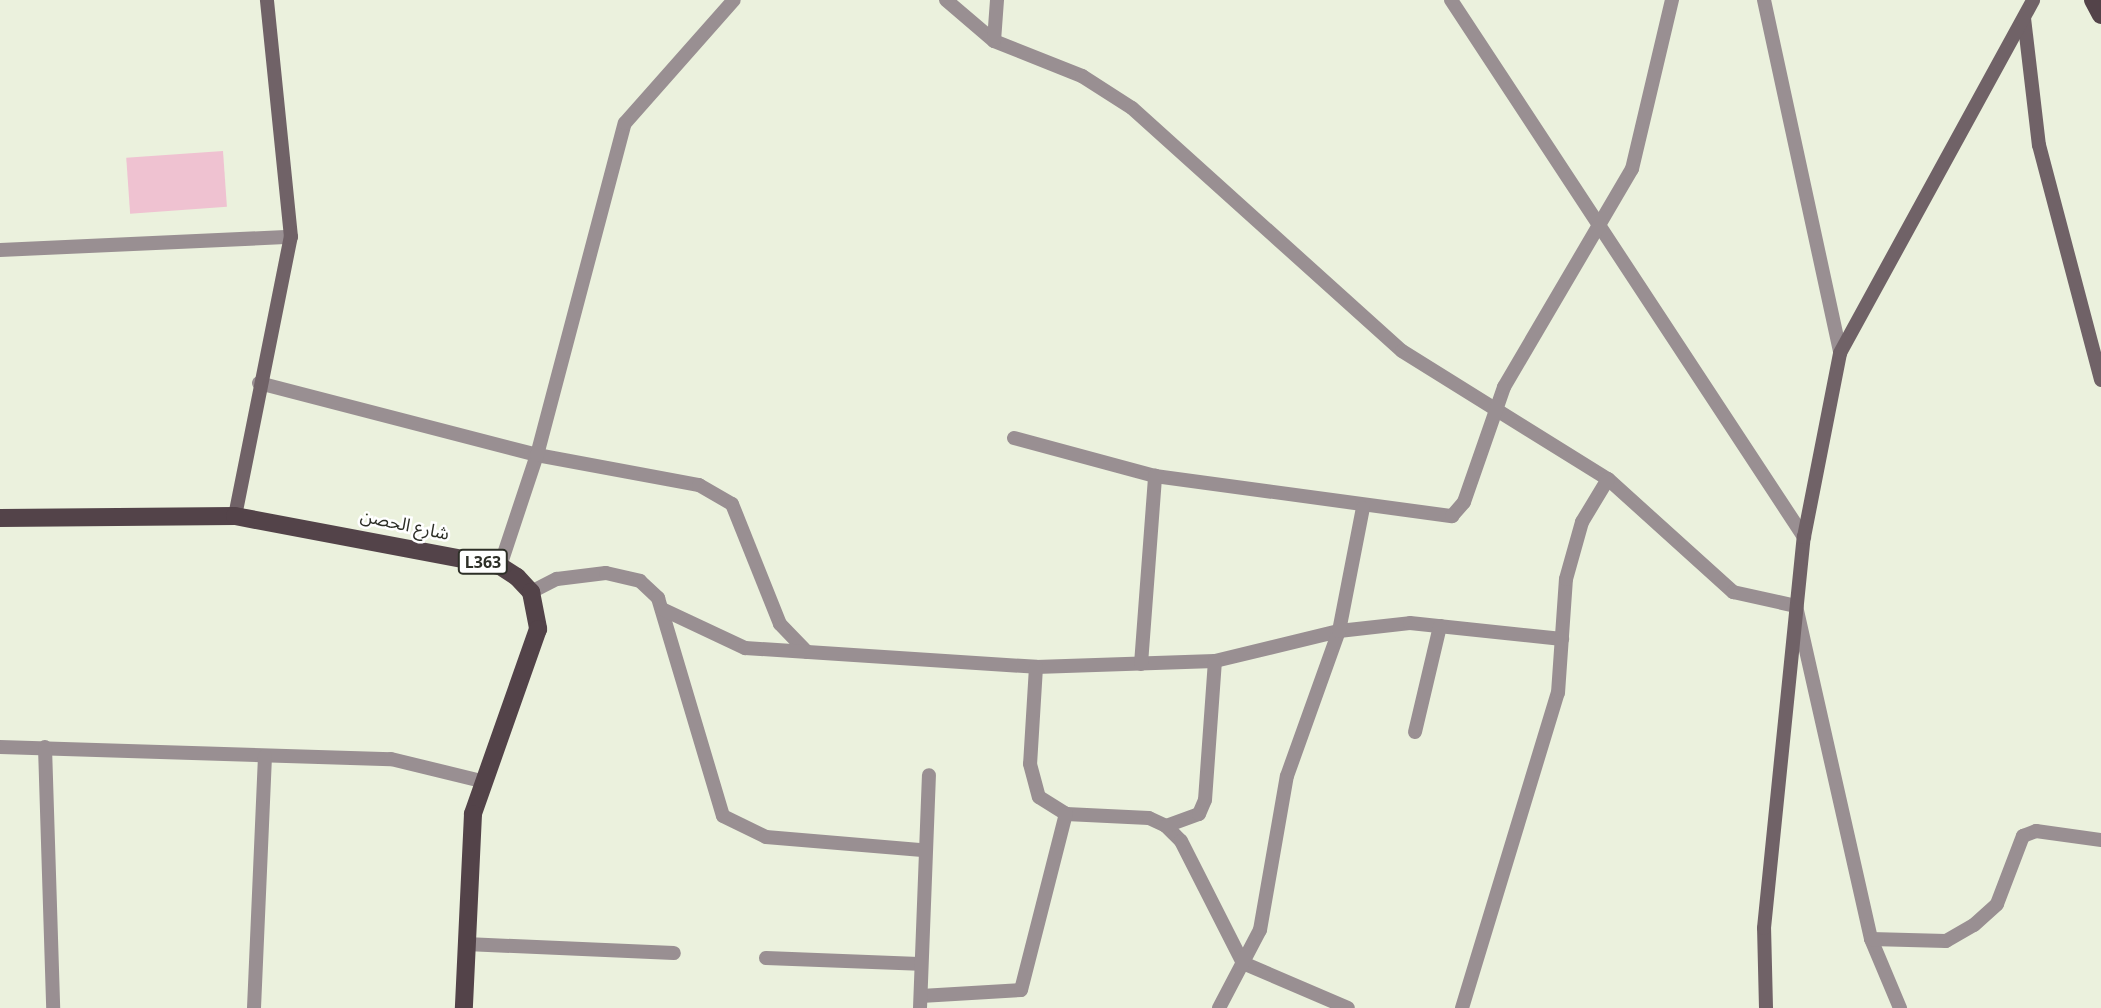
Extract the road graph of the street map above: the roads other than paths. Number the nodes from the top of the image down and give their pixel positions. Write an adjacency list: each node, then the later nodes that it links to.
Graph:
1 (267, 0): 14 (street)
2 (734, 0): 21 (street)
3 (946, 0): 12 (street)
4 (997, 0): 12 (street)
5 (1451, 0): 13 (street)
6 (1672, 0): 13 (street)
7 (1764, 0): 16 (street)
8 (2033, 0): 11 (street)
9 (2093, 0): 10 (main road)
10 (2101, 15)
11 (2024, 18): 16 (street); 17 (street)
12 (995, 41): 19 (street)
13 (1600, 233): 19 (street); 27 (street)
14 (291, 237): 15 (street); 18 (street)
15 (0, 250)
16 (1840, 353): 27 (street)
17 (2101, 380)
18 (259, 383): 21 (street); 25 (street)
19 (1500, 408): 23 (street); 24 (street)
20 (1014, 438): 22 (street)
21 (537, 455): 28 (street); 35 (street)
22 (1155, 476): 24 (street); 37 (street)
23 (1608, 479): 30 (street); 34 (street)
24 (1363, 508): 33 (street)
25 (235, 516): 26 (main road, شارع الحصن / L363); 28 (main road, شارع الحصن / L363)
26 (0, 518)
27 (1804, 537): 30 (street)
28 (500, 566): 29 (main road, شارع الحصن / L363)
29 (531, 592): 31 (street); 44 (main road)
30 (1796, 606): 49 (street); 62 (street)
31 (662, 609): 35 (street); 48 (street)
32 (1440, 626): 33 (street); 34 (street); 39 (street)
33 (1339, 631): 36 (street); 53 (street)
34 (1562, 639): 61 (street)
35 (810, 654): 38 (street)
36 (1215, 662): 37 (street); 46 (street)
37 (1141, 664): 38 (street)
38 (1036, 667): 45 (street)
39 (1415, 732)
40 (0, 747): 41 (street)
41 (45, 747): 42 (street); 56 (street)
42 (265, 756): 44 (street); 57 (street)
43 (929, 775): 48 (street)
44 (481, 781): 50 (main road)
45 (1066, 814): 46 (street); 55 (street)
46 (1166, 826): 53 (street)
47 (2101, 840): 49 (street)
48 (922, 850): 54 (street)
49 (1871, 939): 63 (street)
50 (466, 944): 51 (street); 58 (main road)
51 (674, 953)
52 (766, 958): 54 (street)
53 (1243, 963): 59 (street); 60 (street)
54 (919, 964): 55 (street)
55 (920, 1002)
56 (53, 1008)
57 (254, 1008)
58 (464, 1008)
59 (1219, 1008)
60 (1348, 1008)
61 (1462, 1008)
62 (1766, 1008)
63 (1900, 1008)

